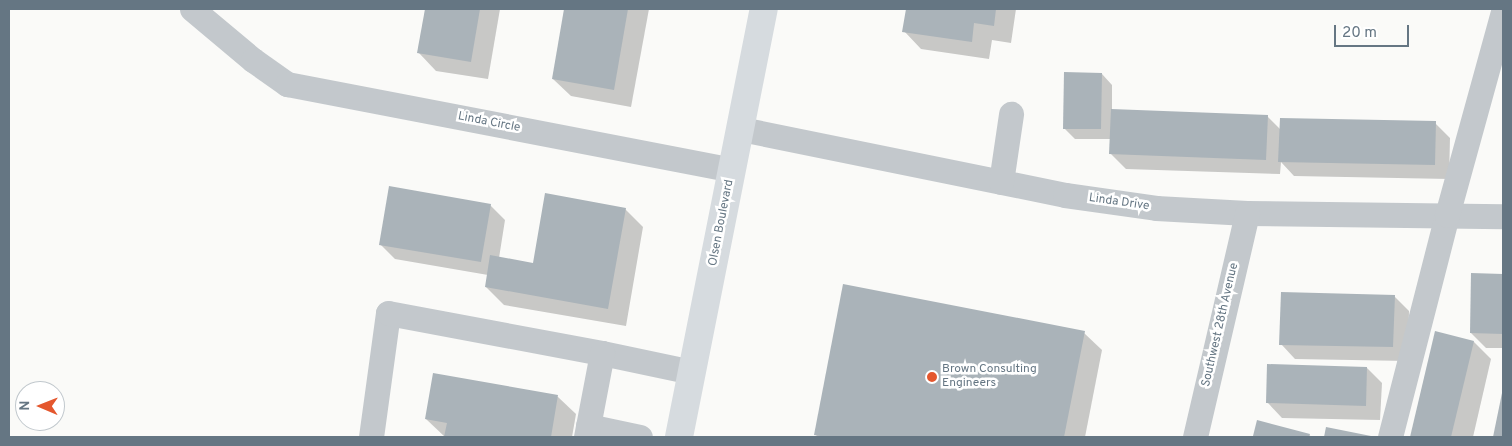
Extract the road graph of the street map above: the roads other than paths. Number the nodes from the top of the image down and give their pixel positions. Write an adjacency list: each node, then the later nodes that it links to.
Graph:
1 (192, 9): 6 (street, Linda Circle)
2 (764, 9): 5 (main road, Olsen Boulevard)
3 (1503, 12): 9 (street)
4 (1011, 114): 7 (street)
5 (740, 129): 6 (main road, Olsen Boulevard); 7 (street, Linda Drive)
6 (732, 170): 12 (main road, Olsen Boulevard)
7 (1001, 182): 8 (street, Linda Drive)
8 (1247, 213): 9 (street, Linda Drive); 17 (street, Southwest 28th Avenue)
9 (1447, 215): 10 (street, Linda Drive); 18 (street)
10 (1503, 216)
11 (602, 353): 12 (street); 13 (street); 14 (street)
12 (692, 372): 16 (main road, Olsen Boulevard)
13 (587, 432): 15 (street)
14 (371, 437)
15 (640, 437)
16 (679, 437)
17 (1195, 437)
18 (1390, 437)

